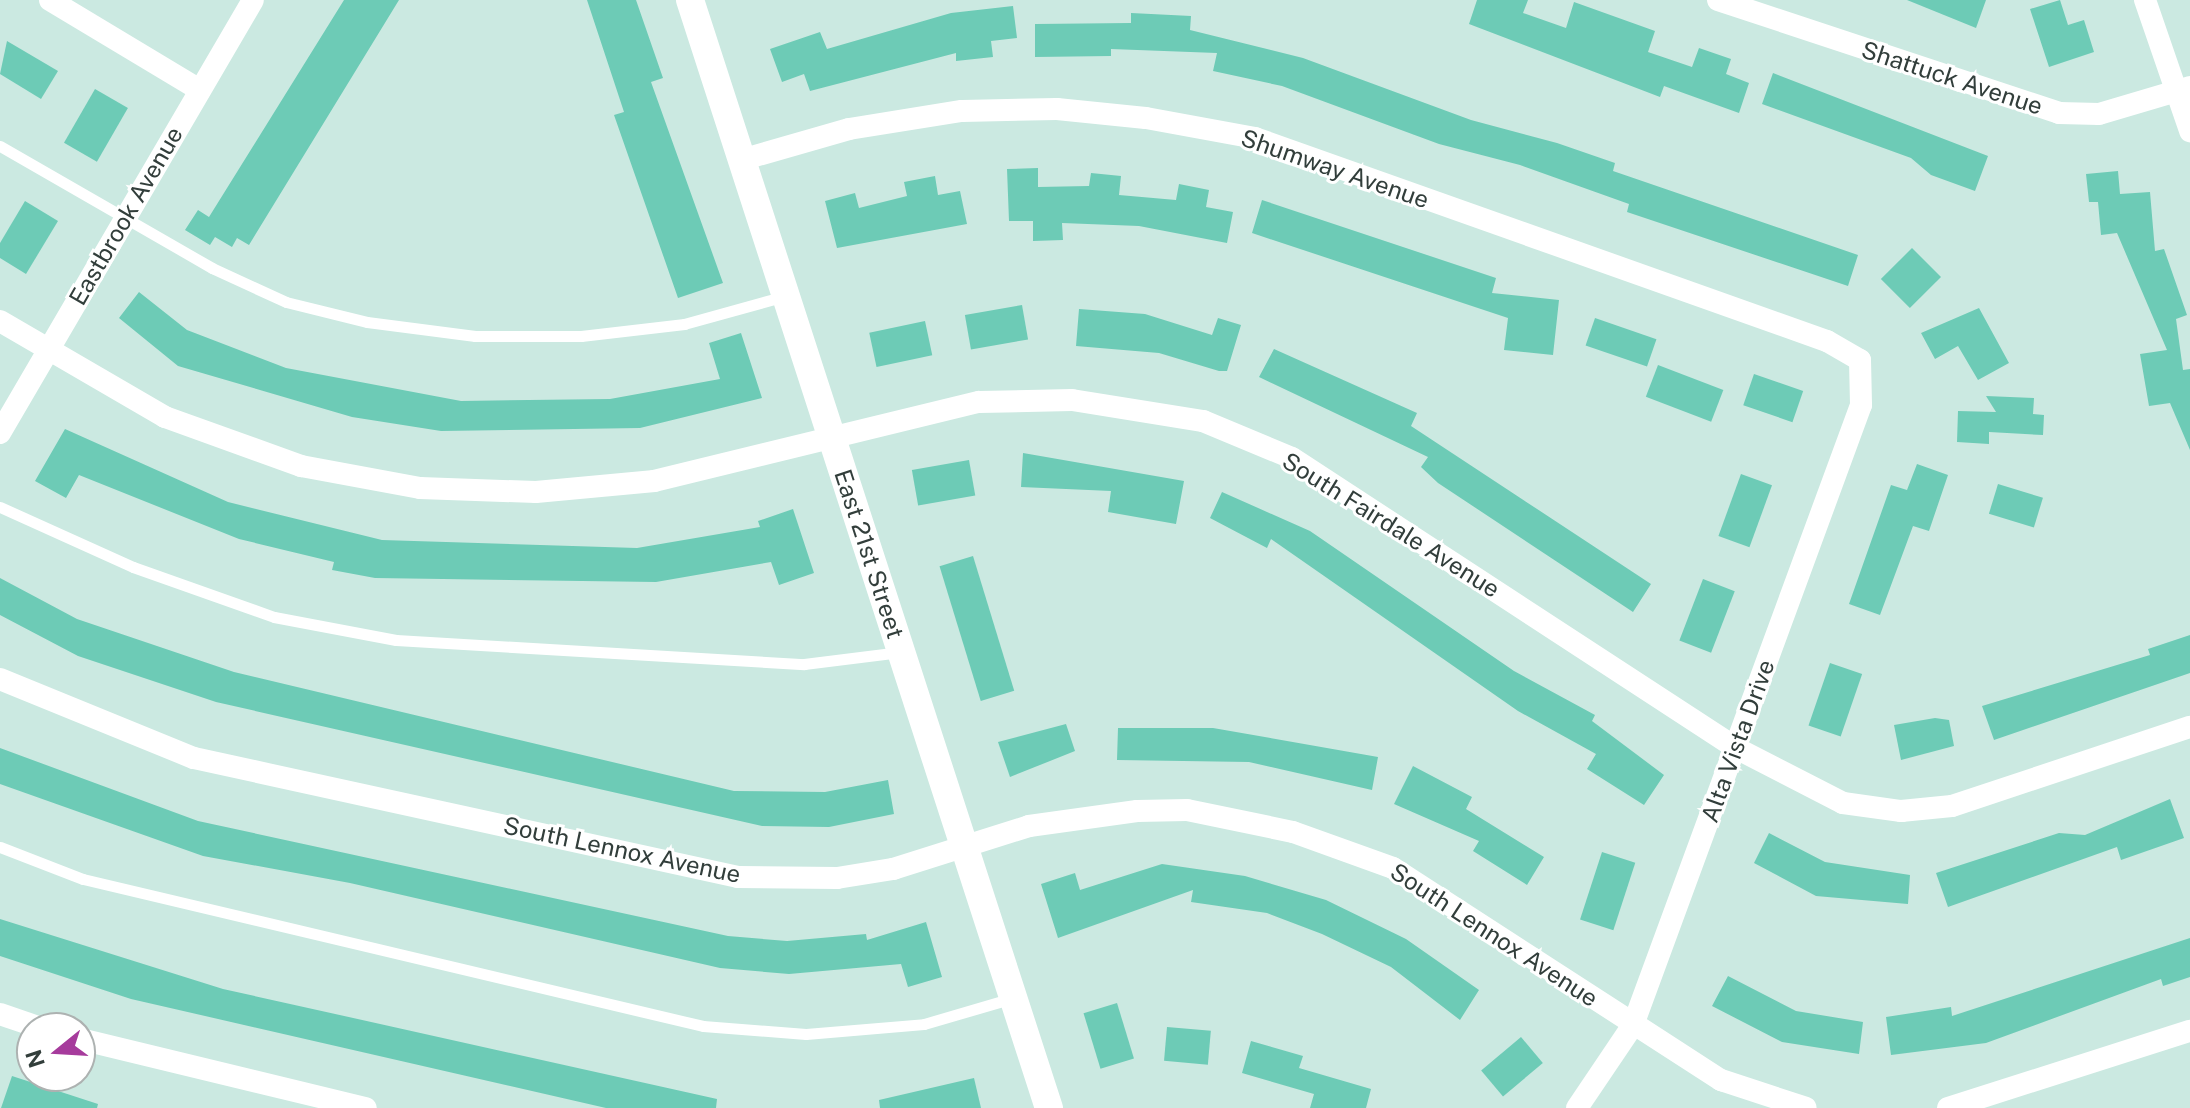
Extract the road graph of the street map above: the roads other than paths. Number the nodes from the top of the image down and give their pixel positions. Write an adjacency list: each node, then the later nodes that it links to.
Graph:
1 (50, 0): 7 (street)
2 (253, 0): 7 (street, Eastbrook Avenue)
3 (690, 0): 10 (street, East 21st Street)
4 (1718, 0): 6 (street, Shattuck Avenue)
5 (2145, 0): 6 (street)
6 (2183, 89): 8 (street)
7 (200, 90): 11 (street, Eastbrook Avenue)
8 (2190, 131)
9 (0, 146): 11 (lane)
10 (741, 160): 12 (street, East 21st Street); 15 (street, Shumway Avenue)
11 (124, 220): 12 (lane); 14 (street, Eastbrook Avenue)
12 (786, 296): 17 (street, East 21st Street)
13 (0, 321): 14 (street, South Fairdale Avenue)
14 (48, 350): 16 (street, Eastbrook Avenue); 17 (street, South Fairdale Avenue)
15 (1860, 360): 22 (street, Alta Vista Drive)
16 (0, 433)
17 (832, 438): 19 (street, East 21st Street); 22 (street, South Fairdale Avenue)
18 (0, 507): 19 (lane)
19 (901, 652): 23 (street, East 21st Street)
20 (0, 679): 23 (street, South Lennox Avenue)
21 (2190, 727): 22 (street, South Fairdale Avenue)
22 (1736, 748): 26 (street, Alta Vista Drive)
23 (964, 846): 25 (street, East 21st Street); 26 (street, South Lennox Avenue)
24 (0, 847): 25 (lane)
25 (1013, 998): 30 (street, East 21st Street)
26 (1633, 1025): 31 (street, Alta Vista Drive); 32 (street, South Lennox Avenue)
27 (2190, 1031): 33 (street)
28 (96, 1043): 29 (street)
29 (366, 1108)
30 (1049, 1108)
31 (1577, 1108)
32 (1806, 1108)
33 (1948, 1108)

